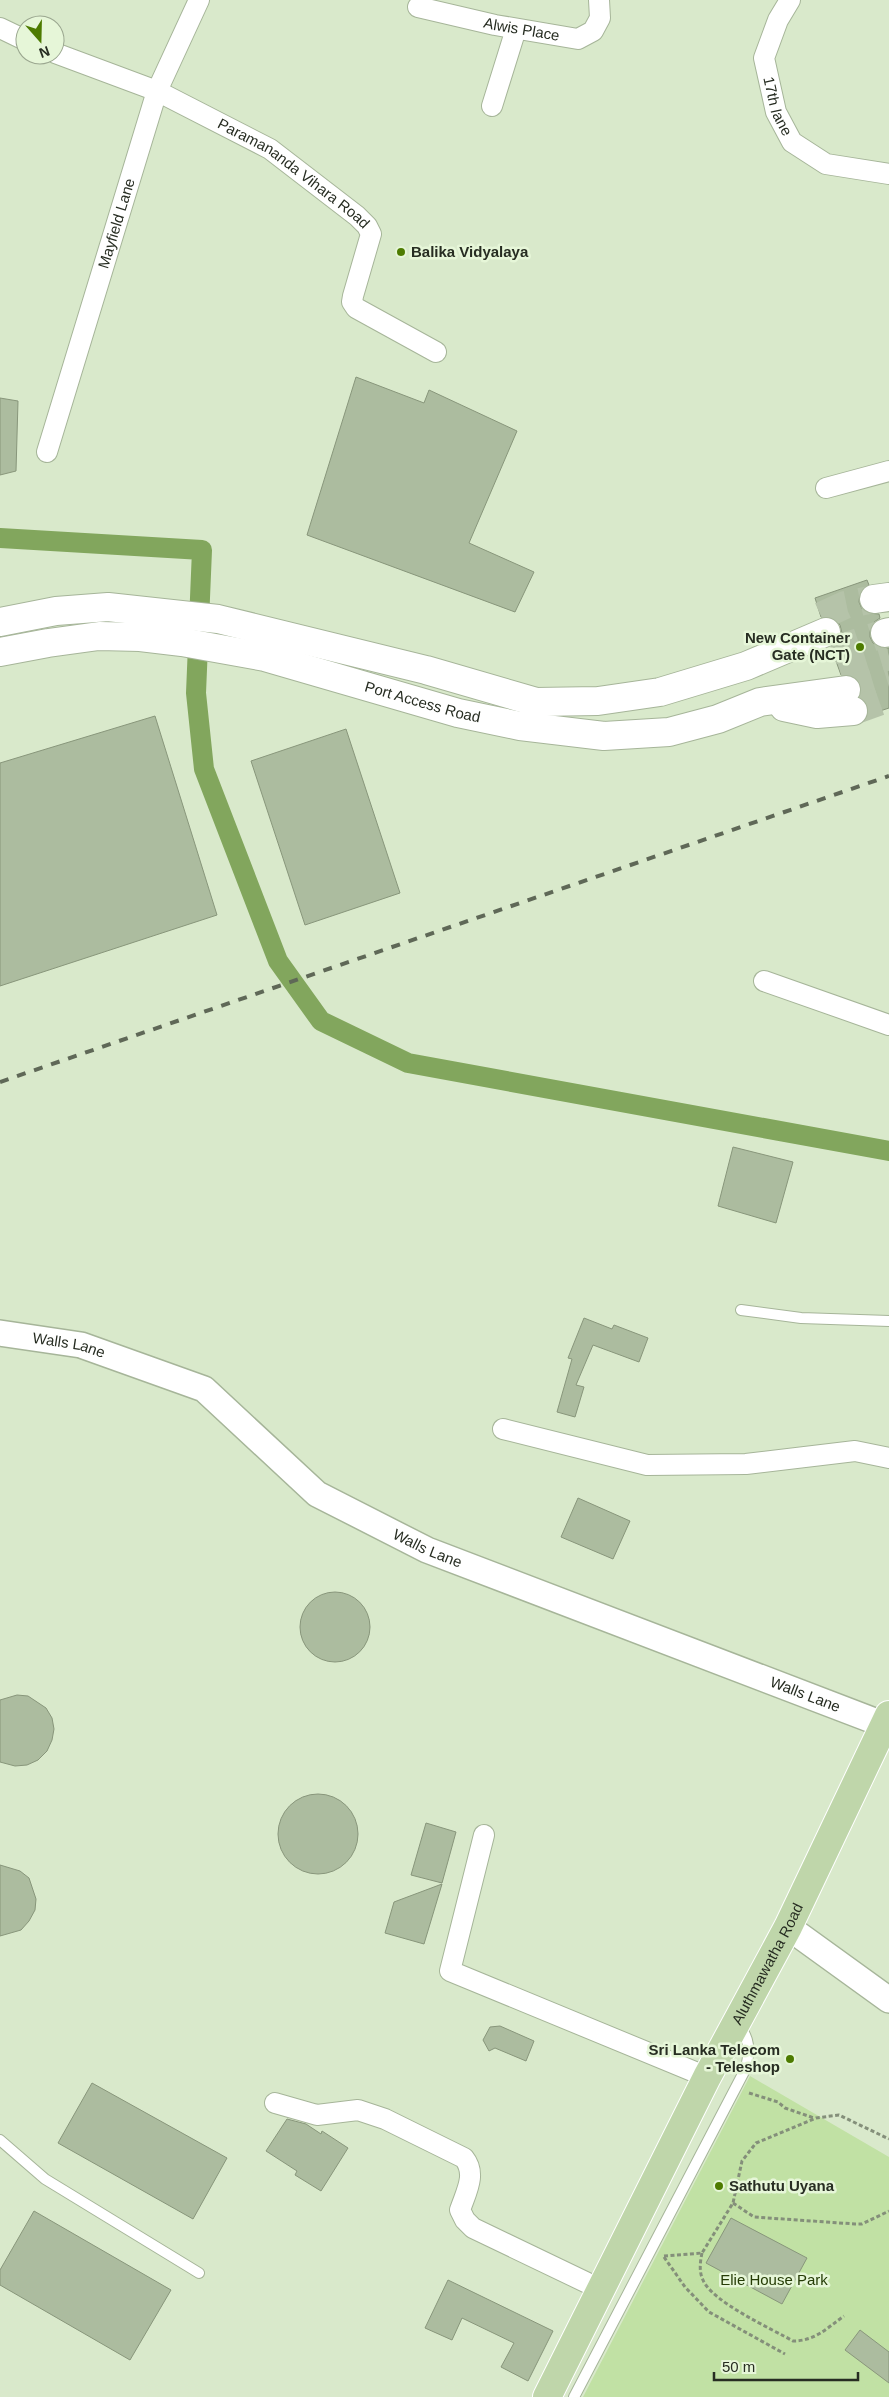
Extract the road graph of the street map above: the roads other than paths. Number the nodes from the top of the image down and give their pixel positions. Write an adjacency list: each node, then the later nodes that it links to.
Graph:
1 (199, 0): 9 (street, Mayfield Lane)
2 (599, 0): 6 (street, Alwis Place)
3 (790, 0): 11 (street, 17th lane)
4 (418, 7): 6 (street, Alwis Place)
5 (0, 28): 7 (street)
6 (516, 29): 10 (street)
7 (15, 35)
8 (65, 57): 9 (street, Paramananda Vihara Road)
9 (157, 91): 12 (street, Paramananda Vihara Road); 13 (street, Mayfield Lane)
10 (492, 106)
11 (889, 174)
12 (436, 352)
13 (47, 452)
14 (889, 471): 15 (street)
15 (826, 488)
16 (0, 622): 19 (main road, Port Access Road)
17 (0, 652): 20 (main road, Port Access Road)
18 (836, 662): 19 (main road, Port Access Road); 19 (main road); 20 (main road, Port Access Road); 20 (main road)
19 (746, 666)
20 (760, 702)
21 (764, 981): 22 (street)
22 (889, 1025)
23 (741, 1310): 24 (lane)
24 (889, 1321)
25 (0, 1333): 28 (street, Walls Lane)
26 (503, 1429): 27 (street)
27 (889, 1458)
28 (887, 1720): 30 (main road, Aluthmawatha Road)
29 (484, 1835): 33 (street)
30 (788, 1927): 31 (street); 32 (main road, Aluthmawatha Road)
31 (889, 2000)
32 (737, 2022): 33 (main road, Aluthmawatha Road); 39 (lane)
33 (708, 2077): 37 (main road, Aluthmawatha Road)
34 (275, 2103): 37 (street)
35 (0, 2140): 36 (lane)
36 (200, 2273)
37 (600, 2289): 38 (main road, Aluthmawatha Road)
38 (547, 2397)
39 (574, 2397)

